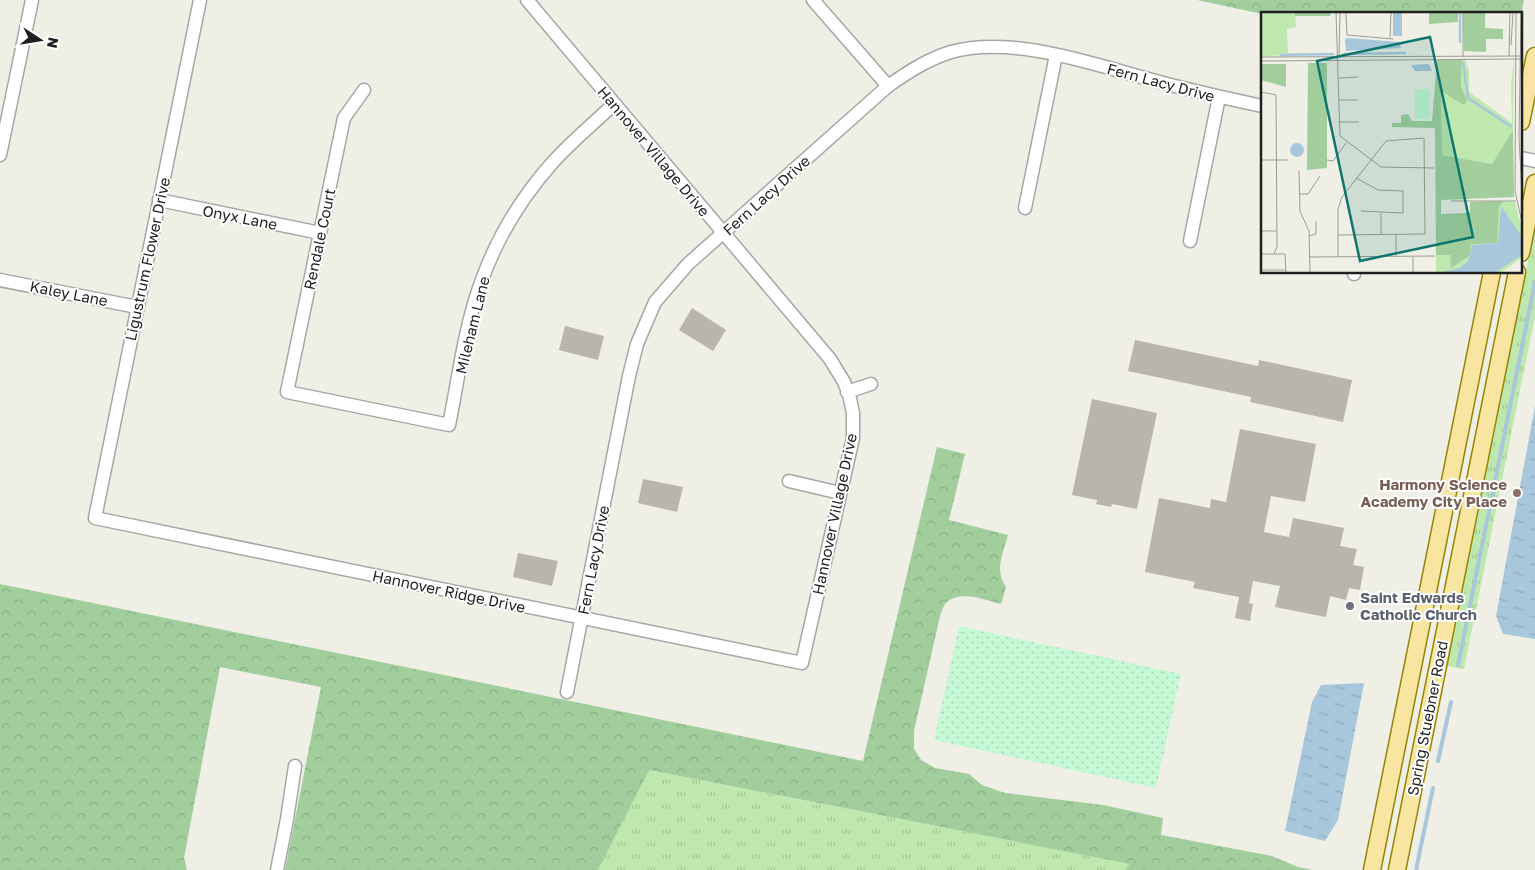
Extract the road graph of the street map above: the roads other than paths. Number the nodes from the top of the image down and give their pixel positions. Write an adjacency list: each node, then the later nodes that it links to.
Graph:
1 (32, 0): 13 (street)
2 (200, 0): 17 (street, Ligustrum Flower Drive)
3 (527, 0): 10 (street, Hannover Village Drive)
4 (813, 0): 7 (street)
5 (1056, 55): 7 (street, Fern Lacy Drive); 9 (street, Fern Lacy Drive); 18 (street)
6 (1535, 56): 12 (main road)
7 (888, 86): 20 (street, Fern Lacy Drive)
8 (364, 90): 19 (street, Rendale Court)
9 (1219, 97): 11 (street, Fern Lacy Drive); 21 (street)
10 (614, 104): 20 (street, Hannover Village Drive); 30 (street, Mileham Lane)
11 (1261, 106)
12 (1522, 117)
13 (0, 155)
14 (1522, 158): 15 (street)
15 (1535, 161)
16 (1535, 183): 22 (main road)
17 (159, 200): 19 (street, Onyx Lane); 26 (street, Ligustrum Flower Drive)
18 (1025, 208)
19 (320, 233): 30 (street, Rendale Court)
20 (724, 233): 31 (street, Hannover Village Drive); 35 (street, Fern Lacy Drive)
21 (1190, 241)
22 (1522, 248)
23 (1492, 274): 27 (main road, Spring Stuebner Road)
24 (1517, 274): 28 (main road, Spring Stuebner Road)
25 (0, 280): 26 (street, Kaley Lane)
26 (138, 307): 34 (street, Ligustrum Flower Drive)
27 (1473, 374): 28 (main road); 37 (main road, Spring Stuebner Road)
28 (1496, 378): 38 (main road, Spring Stuebner Road)
29 (871, 384): 31 (street)
30 (287, 392)
31 (848, 392): 33 (street, Hannover Village Drive)
32 (789, 481): 33 (street)
33 (840, 493): 36 (street, Hannover Village Drive)
34 (95, 518): 35 (street, Hannover Ridge Drive)
35 (581, 618): 36 (street, Hannover Ridge Drive); 39 (street, Fern Lacy Drive)
36 (802, 663)
37 (1412, 669): 38 (main road); 42 (main road, Spring Stuebner Road)
38 (1436, 674): 43 (main road, Spring Stuebner Road)
39 (567, 692)
40 (295, 766): 41 (street)
41 (277, 870)
42 (1372, 870)
43 (1397, 870)

